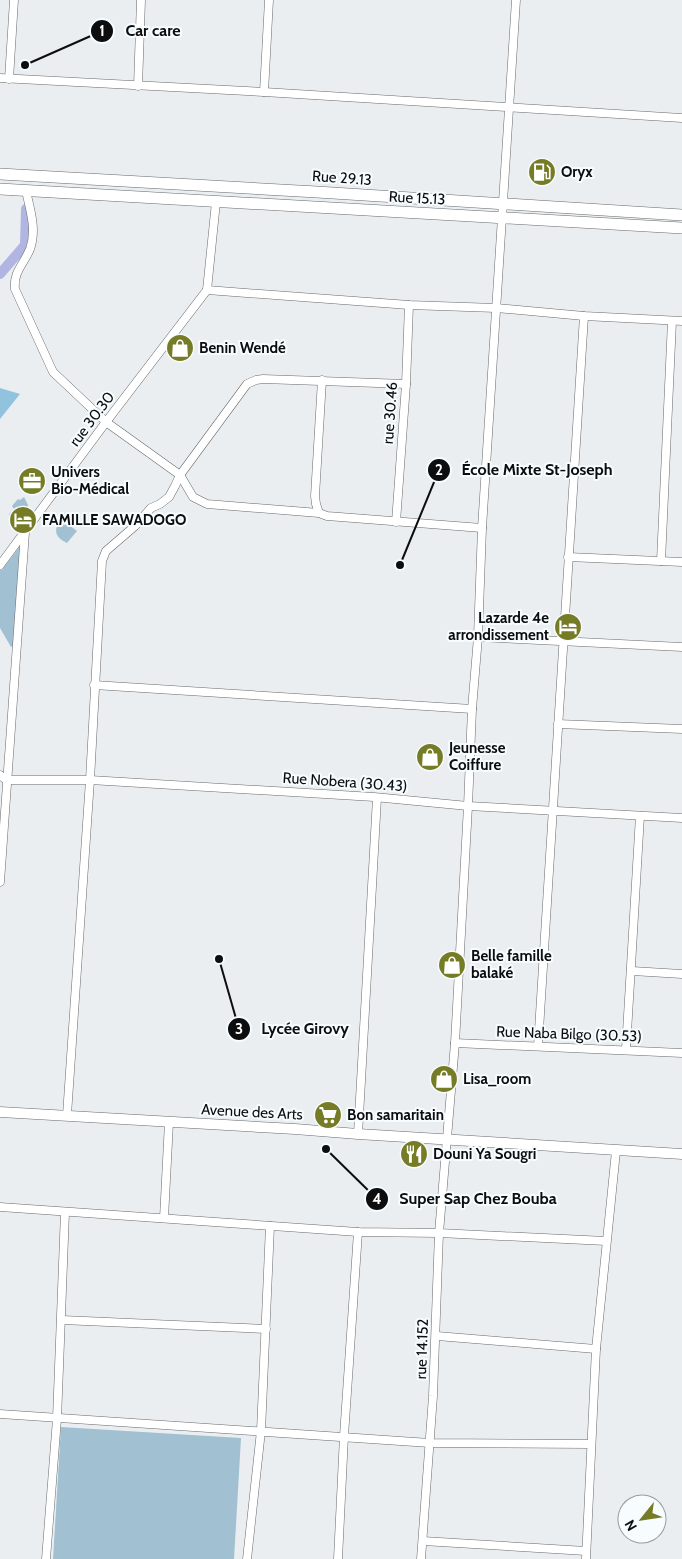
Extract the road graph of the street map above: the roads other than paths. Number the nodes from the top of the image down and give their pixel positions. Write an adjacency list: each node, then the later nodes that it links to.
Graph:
1 (14, 0): 6 (street)
2 (141, 0): 7 (street)
3 (269, 0): 8 (street)
4 (516, 0): 9 (street, rue 14.152)
5 (0, 78): 6 (street)
6 (9, 79): 7 (street)
7 (138, 86): 8 (street)
8 (264, 92): 9 (street)
9 (509, 107): 10 (street); 15 (street, rue 14.152)
10 (682, 118)
11 (0, 174): 15 (main road, Rue 29.13)
12 (0, 189): 13 (main road, Rue 15.13)
13 (26, 190): 14 (main road, Rue 15.13); 27 (street)
14 (216, 202): 17 (main road, Rue 15.13); 19 (street)
15 (504, 204): 16 (main road, Rue 29.13); 17 (street, rue 14.152)
16 (682, 215)
17 (502, 218): 18 (main road, Rue 15.13); 21 (street, rue 14.152)
18 (682, 228)
19 (207, 290): 20 (street); 27 (street, rue 30.30)
20 (409, 305): 21 (street); 26 (street, rue 30.46)
21 (496, 308): 22 (street); 31 (street, rue 14.152)
22 (584, 316): 23 (street); 33 (street)
23 (672, 321): 24 (street); 34 (street)
24 (682, 321)
25 (322, 380): 26 (street); 28 (street); 29 (street)
26 (406, 384): 30 (street, rue 30.46)
27 (106, 422): 28 (street); 32 (street, rue 30.30)
28 (180, 475): 29 (street); 40 (street)
29 (319, 513): 30 (street)
30 (396, 522): 31 (street)
31 (482, 528): 37 (street, rue 14.152)
32 (24, 532): 36 (street, rue 30.30); 44 (street)
33 (568, 557): 34 (street); 38 (street)
34 (660, 561): 35 (street)
35 (682, 562)
36 (0, 564)
37 (478, 637): 38 (street); 41 (street, rue 14.152)
38 (563, 640): 39 (street); 42 (street)
39 (682, 647)
40 (94, 686): 41 (street); 45 (street)
41 (472, 709): 47 (street, rue 14.152)
42 (558, 724): 43 (street); 48 (street)
43 (682, 730)
44 (3, 778): 45 (street, Rue Nobera (30.43)); 51 (street)
45 (90, 780): 46 (street, Rue Nobera (30.43)); 59 (street)
46 (377, 798): 47 (street, Rue Nobera (30.43)); 61 (street)
47 (468, 806): 48 (street, Rue Nobera (30.43)); 54 (street, rue 14.152)
48 (554, 811): 49 (street, Rue Nobera (30.43)); 55 (street)
49 (640, 816): 50 (street, Rue Nobera (30.43)); 52 (street)
50 (682, 818)
51 (0, 882)
52 (632, 971): 53 (street); 56 (street)
53 (682, 974)
54 (455, 1043): 55 (street, Rue Naba Bilgo (30.53)); 62 (street, rue 14.152)
55 (538, 1046): 56 (street, Rue Naba Bilgo (30.53))
56 (626, 1049): 57 (street, Rue Naba Bilgo (30.53))
57 (682, 1053)
58 (0, 1112): 59 (street, Avenue des Arts)
59 (67, 1115): 60 (street, Avenue des Arts)
60 (169, 1122): 61 (street, Avenue des Arts); 67 (street)
61 (358, 1134): 62 (street, Avenue des Arts)
62 (447, 1139): 63 (street, Avenue des Arts); 70 (street, rue 14.152)
63 (616, 1151): 64 (street, Avenue des Arts); 71 (street)
64 (682, 1154)
65 (0, 1207): 66 (street)
66 (65, 1212): 67 (street); 72 (street)
67 (164, 1218): 68 (street)
68 (270, 1226): 69 (street); 73 (street)
69 (358, 1232): 70 (street); 79 (street)
70 (439, 1233): 71 (street); 74 (street, rue 14.152)
71 (606, 1241): 75 (street)
72 (62, 1320): 73 (street); 77 (street)
73 (266, 1329): 78 (street)
74 (436, 1336): 75 (street); 80 (street, rue 14.152)
75 (596, 1349): 81 (street)
76 (0, 1414): 77 (street)
77 (57, 1419): 78 (street); 84 (street)
78 (260, 1431): 79 (street); 85 (street)
79 (344, 1436): 80 (street); 86 (street)
80 (430, 1443): 81 (street); 82 (street, rue 14.152)
81 (591, 1444): 83 (street)
82 (423, 1541): 83 (street); 87 (street, rue 14.152)
83 (586, 1555)
84 (46, 1559)
85 (247, 1559)
86 (338, 1559)
87 (421, 1559)

